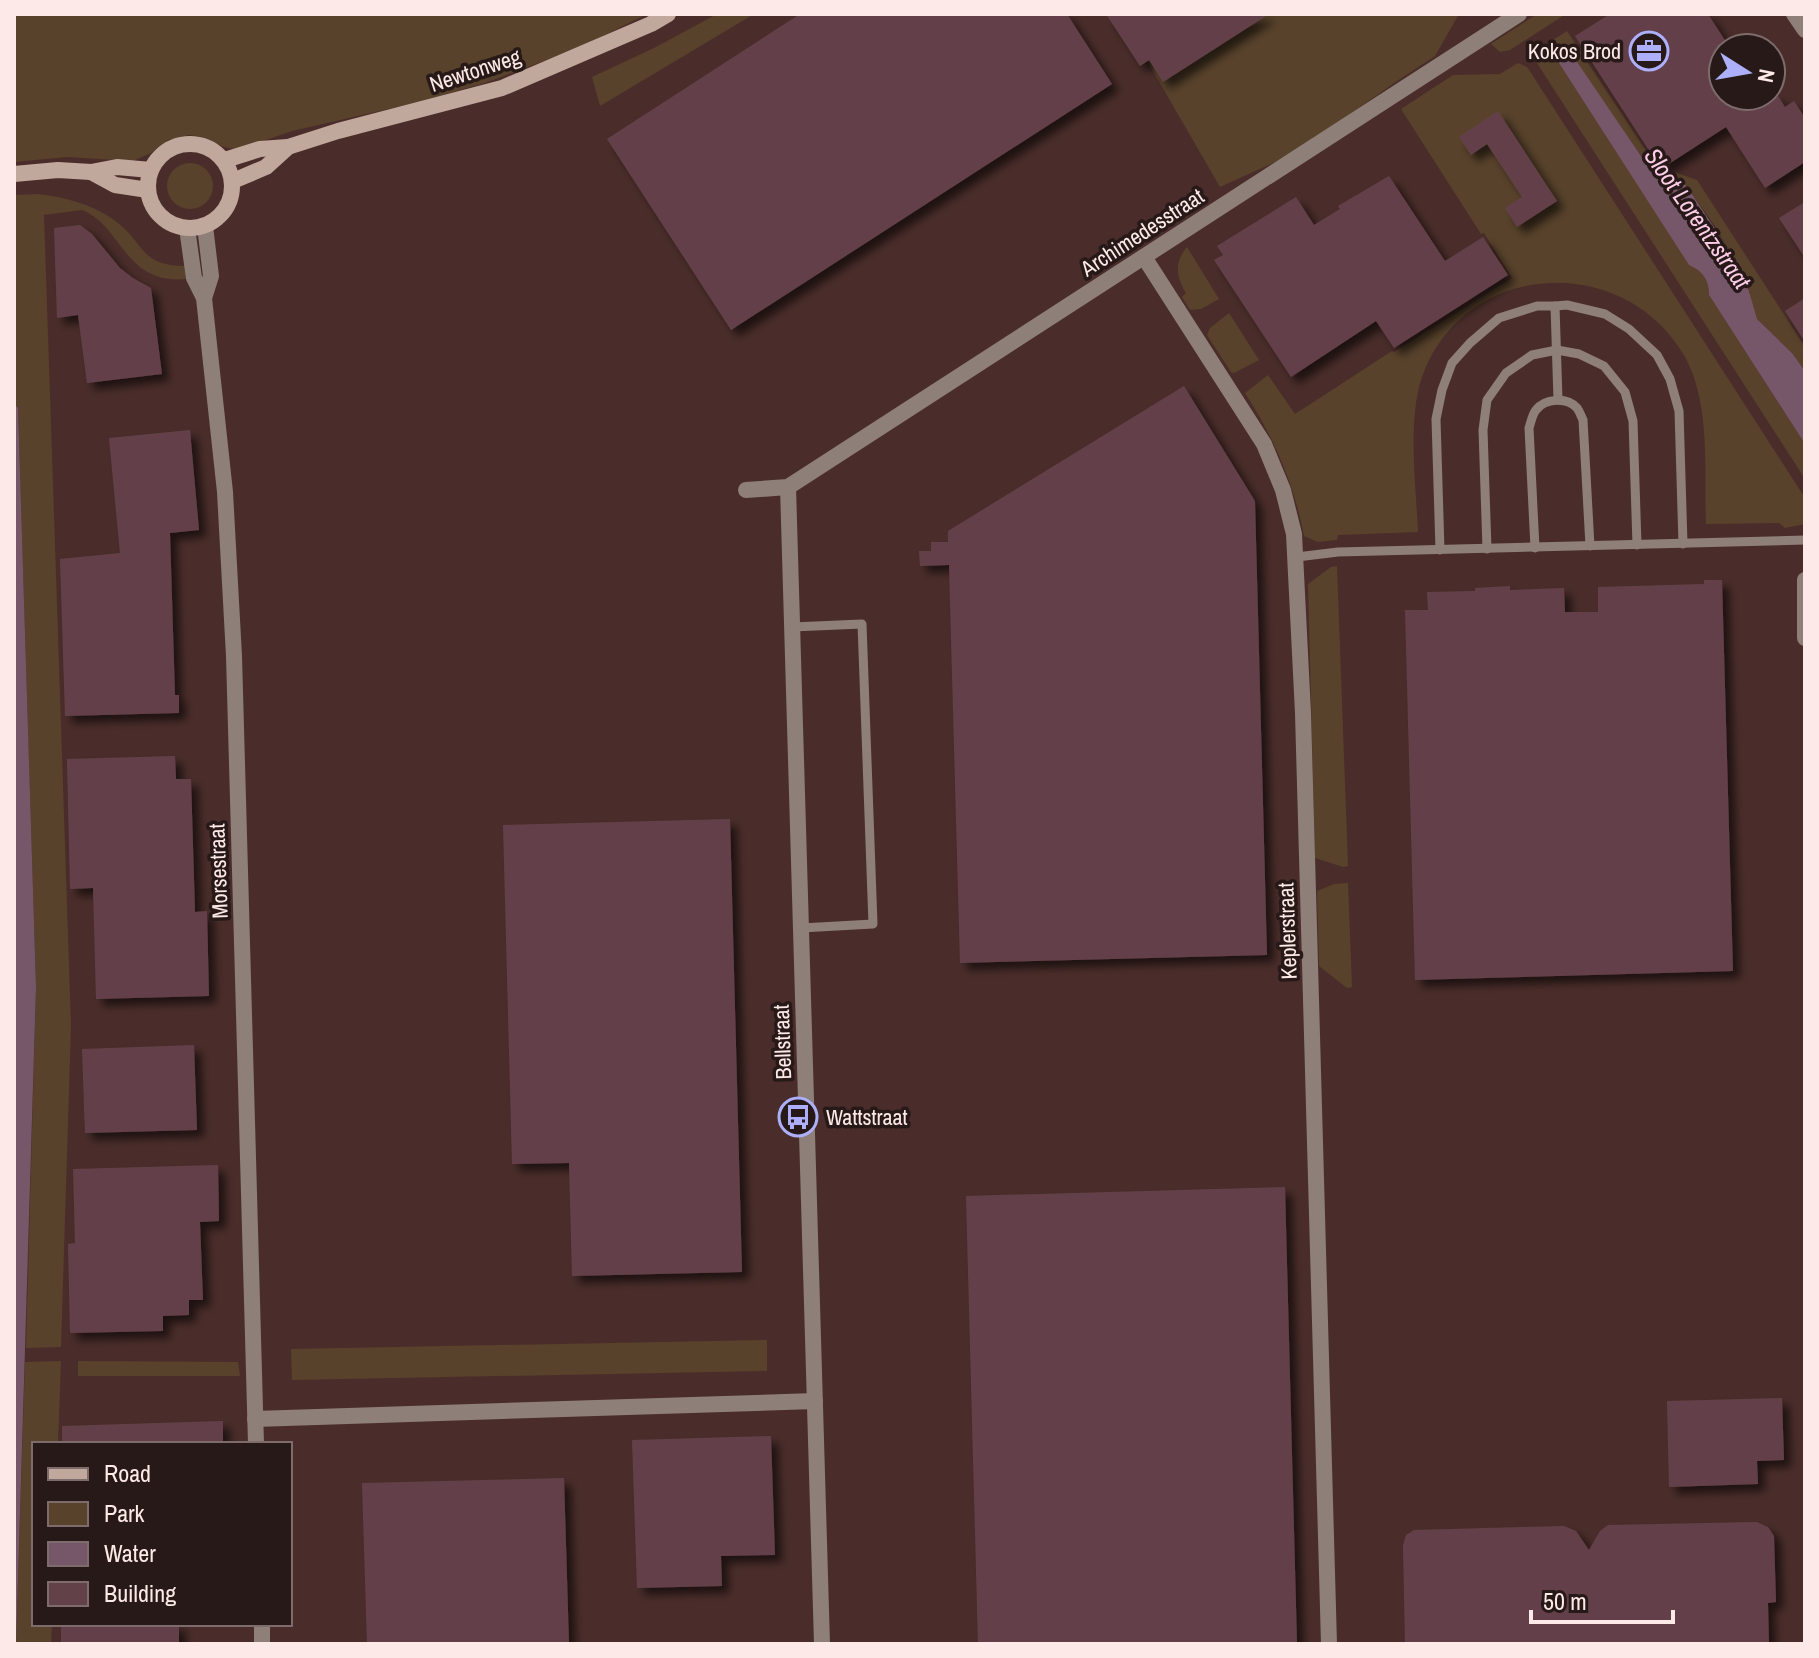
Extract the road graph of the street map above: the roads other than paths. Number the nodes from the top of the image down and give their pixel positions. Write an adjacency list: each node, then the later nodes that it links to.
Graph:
1 (668, 14): 5 (main road, Newtonweg)
2 (1519, 14): 14 (street, Archimedesstraat)
3 (1794, 14): 4 (street)
4 (1805, 30)
5 (288, 147): 6 (main road, Newtonweg); 10 (main road, Newtonweg)
6 (225, 160): 7 (main road); 10 (main road)
7 (151, 170): 8 (main road); 11 (main road)
8 (91, 172): 9 (main road); 11 (main road)
9 (14, 174)
10 (233, 181): 12 (main road)
11 (148, 190): 13 (main road)
12 (205, 226): 13 (main road); 15 (street, Morsestraat)
13 (187, 228): 15 (street, Morsestraat)
14 (1144, 257): 19 (street, Archimedesstraat); 28 (street, Keplerstraat)
15 (204, 298): 34 (street, Morsestraat)
16 (1555, 306): 17 (lane); 22 (lane); 27 (lane)
17 (1557, 350): 18 (lane); 23 (lane); 26 (lane)
18 (1558, 400): 24 (lane); 25 (lane)
19 (788, 487): 20 (street); 30 (street, Bellstraat)
20 (746, 490)
21 (1805, 540): 22 (lane)
22 (1683, 544): 23 (lane)
23 (1637, 545): 24 (lane)
24 (1590, 546): 25 (lane)
25 (1535, 548): 26 (lane)
26 (1487, 549): 27 (lane)
27 (1440, 550): 28 (lane)
28 (1297, 557): 37 (street, Keplerstraat)
29 (1805, 580): 31 (street)
30 (792, 627): 32 (street, Bellstraat); 32 (lane)
31 (1805, 638)
32 (801, 928): 33 (street, Bellstraat)
33 (815, 1401): 34 (street); 36 (street, Bellstraat)
34 (255, 1419): 35 (street, Morsestraat)
35 (256, 1442)
36 (822, 1644)
37 (1329, 1644)

